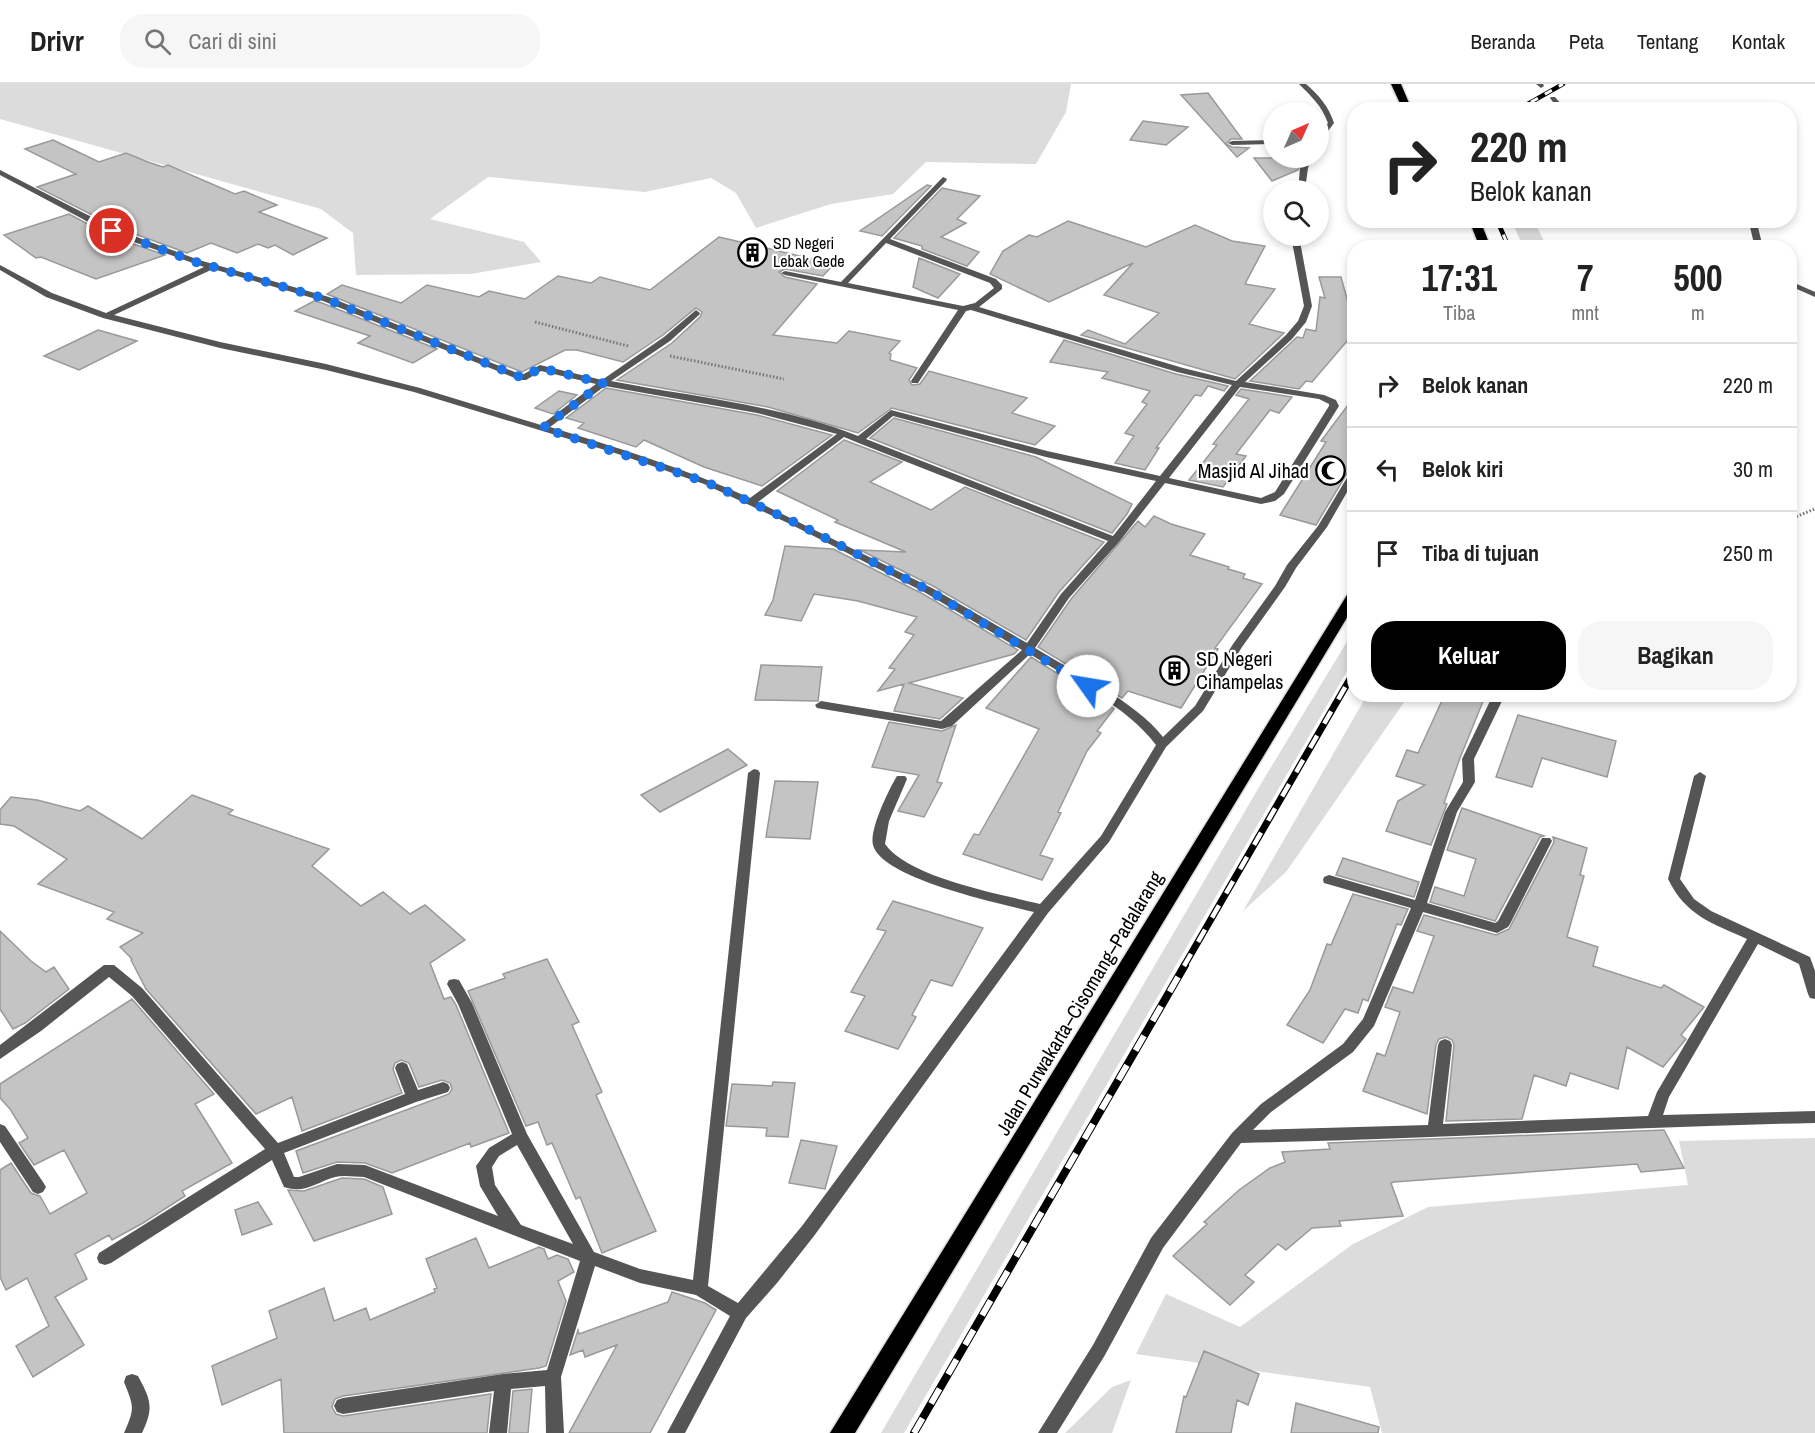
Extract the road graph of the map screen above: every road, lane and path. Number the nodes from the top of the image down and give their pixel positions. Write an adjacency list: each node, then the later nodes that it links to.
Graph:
1 (1302, 84): 4 (street)
2 (1396, 84): 5 (highway)
3 (1553, 98): 6 (street)
4 (1319, 102)
5 (1404, 102)
6 (1556, 102)
7 (1263, 142): 8 (street)
8 (1232, 143)
9 (0, 172): 13 (street)
10 (943, 179): 11 (street)
11 (887, 241): 16 (street); 19 (street)
12 (1297, 246): 25 (street)
13 (213, 266): 22 (street); 24 (street)
14 (1, 268): 22 (street)
15 (785, 273): 16 (street)
16 (842, 285): 20 (street)
17 (1797, 286): 18 (street)
18 (1815, 295)
19 (974, 308): 20 (street); 25 (street)
20 (963, 309): 23 (street)
21 (696, 313): 24 (street)
22 (106, 316): 26 (street)
23 (915, 381)
24 (603, 383): 26 (street); 27 (street)
25 (1238, 384): 29 (street); 29 (street)
26 (543, 428): 31 (street)
27 (843, 434): 28 (street); 31 (street)
28 (859, 440): 29 (street); 34 (street)
29 (1163, 479): 34 (street)
30 (1347, 485): 39 (street)
31 (751, 502): 36 (street)
32 (1815, 509): 33 (path)
33 (1797, 516)
34 (1115, 540): 36 (street)
35 (1347, 606): 77 (highway, Jalan Purwakarta–Cisomang–Padalarang)
36 (1029, 649): 38 (street); 39 (street)
37 (1496, 702): 45 (street)
38 (821, 705)
39 (1162, 744): 46 (street)
40 (754, 774): 67 (street)
41 (1700, 776): 47 (street)
42 (901, 779): 46 (street)
43 (1546, 841): 45 (street)
44 (1329, 880): 45 (street)
45 (1419, 906): 61 (street)
46 (1043, 909): 68 (street)
47 (1755, 937): 48 (street); 57 (street)
48 (1810, 962): 50 (street)
49 (454, 984): 60 (street)
50 (1815, 994)
51 (1445, 1045): 59 (street)
52 (0, 1053): 62 (street)
53 (402, 1068): 55 (street)
54 (443, 1088): 55 (street)
55 (413, 1097): 62 (street)
56 (1815, 1117): 57 (street)
57 (1654, 1121): 59 (street)
58 (0, 1130): 63 (street)
59 (1435, 1132): 61 (street)
60 (520, 1136): 64 (street); 66 (street)
61 (1237, 1137): 78 (street)
62 (275, 1150): 64 (street); 65 (street)
63 (38, 1187)
64 (515, 1230): 66 (street)
65 (105, 1258)
66 (589, 1258): 67 (street); 69 (street)
67 (700, 1290): 68 (street)
68 (740, 1313): 76 (street)
69 (553, 1377): 71 (street); 75 (street)
70 (132, 1382): 73 (street)
71 (503, 1382): 72 (street); 74 (street)
72 (344, 1406)
73 (134, 1433)
74 (498, 1433)
75 (555, 1433)
76 (676, 1433)
77 (842, 1433)
78 (1047, 1433)

